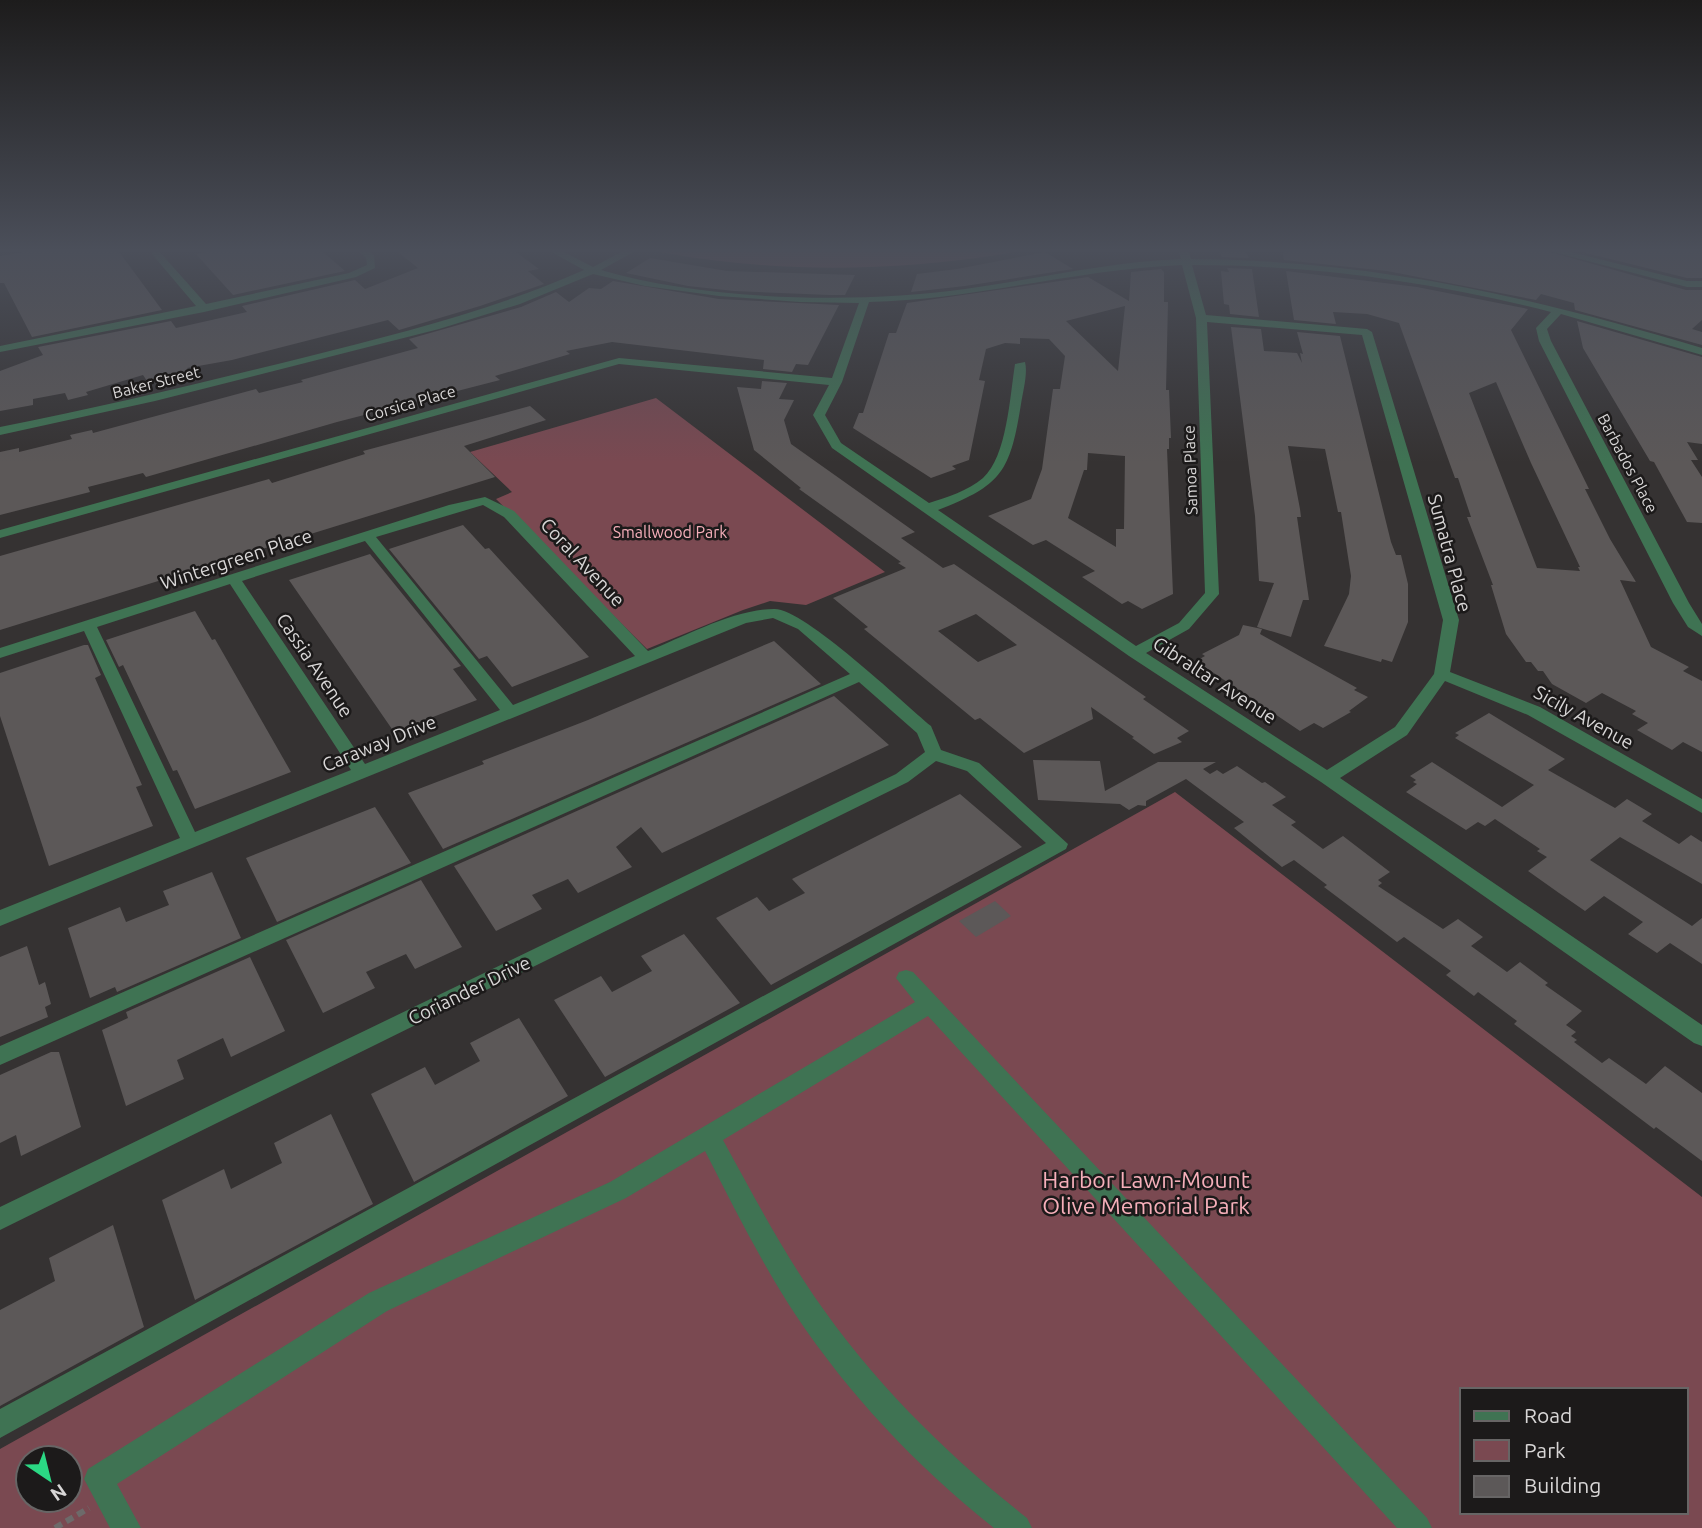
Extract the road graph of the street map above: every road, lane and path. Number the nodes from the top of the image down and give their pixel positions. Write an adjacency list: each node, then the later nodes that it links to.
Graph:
1 (146, 320): 8 (street)
2 (466, 320): 12 (street, Baker Street)
3 (858, 320): 11 (street, Gibraltar Avenue)
4 (1201, 320): 21 (street, Samoa Place)
5 (1228, 320): 23 (street, Sumatra Place)
6 (1549, 320): 19 (street, Barbados Place)
7 (1591, 320): 9 (street)
8 (0, 349)
9 (1702, 352)
10 (1021, 364): 14 (street)
11 (836, 382): 14 (street, Gibraltar Avenue); 15 (street, Corsica Place)
12 (0, 431)
13 (485, 501): 16 (street, Wintergreen Place); 22 (street, Coral Avenue)
14 (927, 509): 21 (street, Gibraltar Avenue)
15 (0, 534)
16 (368, 536): 17 (street, Wintergreen Place); 25 (street)
17 (234, 580): 18 (street, Wintergreen Place); 27 (street, Cassia Avenue)
18 (89, 626): 20 (street, Wintergreen Place); 30 (street)
19 (1702, 631)
20 (0, 653)
21 (1135, 653): 28 (street, Gibraltar Avenue)
22 (645, 658): 24 (street, Caraway Drive); 25 (street, Caraway Drive)
23 (1442, 674): 28 (street, Sumatra Place); 29 (street, Sicily Avenue)
24 (861, 675): 26 (street); 35 (street)
25 (511, 713): 27 (street, Caraway Drive)
26 (934, 754): 37 (street, Coriander Drive); 38 (street)
27 (362, 773): 30 (street, Caraway Drive)
28 (1327, 778): 34 (street, Gibraltar Avenue)
29 (1702, 807)
30 (191, 842): 31 (street, Caraway Drive)
31 (0, 918)
32 (906, 978): 33 (street)
33 (930, 1004): 36 (street); 43 (street)
34 (1702, 1037)
35 (0, 1056)
36 (709, 1136): 39 (street); 42 (street)
37 (0, 1219)
38 (0, 1424)
39 (107, 1497): 40 (path); 41 (street)
40 (55, 1528)
41 (126, 1528)
42 (1017, 1528)
43 (1417, 1528)

